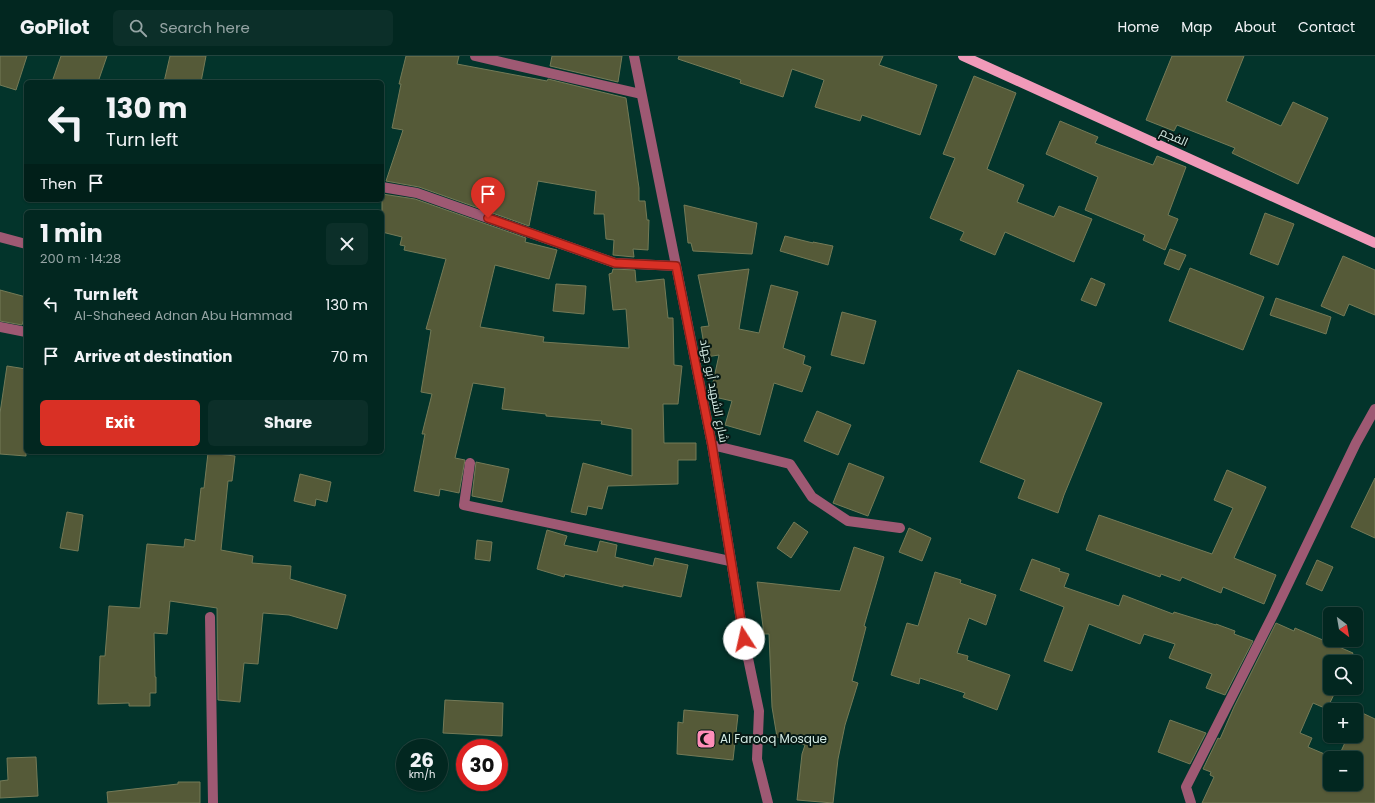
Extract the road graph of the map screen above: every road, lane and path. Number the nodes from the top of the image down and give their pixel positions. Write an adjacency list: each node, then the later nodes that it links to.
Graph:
1 (475, 56): 4 (street)
2 (634, 56): 4 (street, شارع الشهيد أبو جهاد)
3 (963, 56): 7 (main road, الفجم)
4 (641, 94): 9 (street, شارع الشهيد أبو جهاد)
5 (384, 187): 9 (street)
6 (0, 238): 8 (street)
7 (1375, 242)
8 (24, 244)
9 (676, 266): 13 (street, شارع الشهيد أبو جهاد)
10 (0, 327): 11 (street)
11 (24, 332)
12 (1375, 409): 20 (street)
13 (712, 445): 15 (street); 16 (street, شارع الشهيد أبو جهاد)
14 (470, 463): 16 (street)
15 (900, 528)
16 (730, 561): 19 (street, شارع الشهيد أبو جهاد)
17 (210, 617): 18 (street)
18 (213, 803)
19 (768, 803)
20 (1190, 803)

